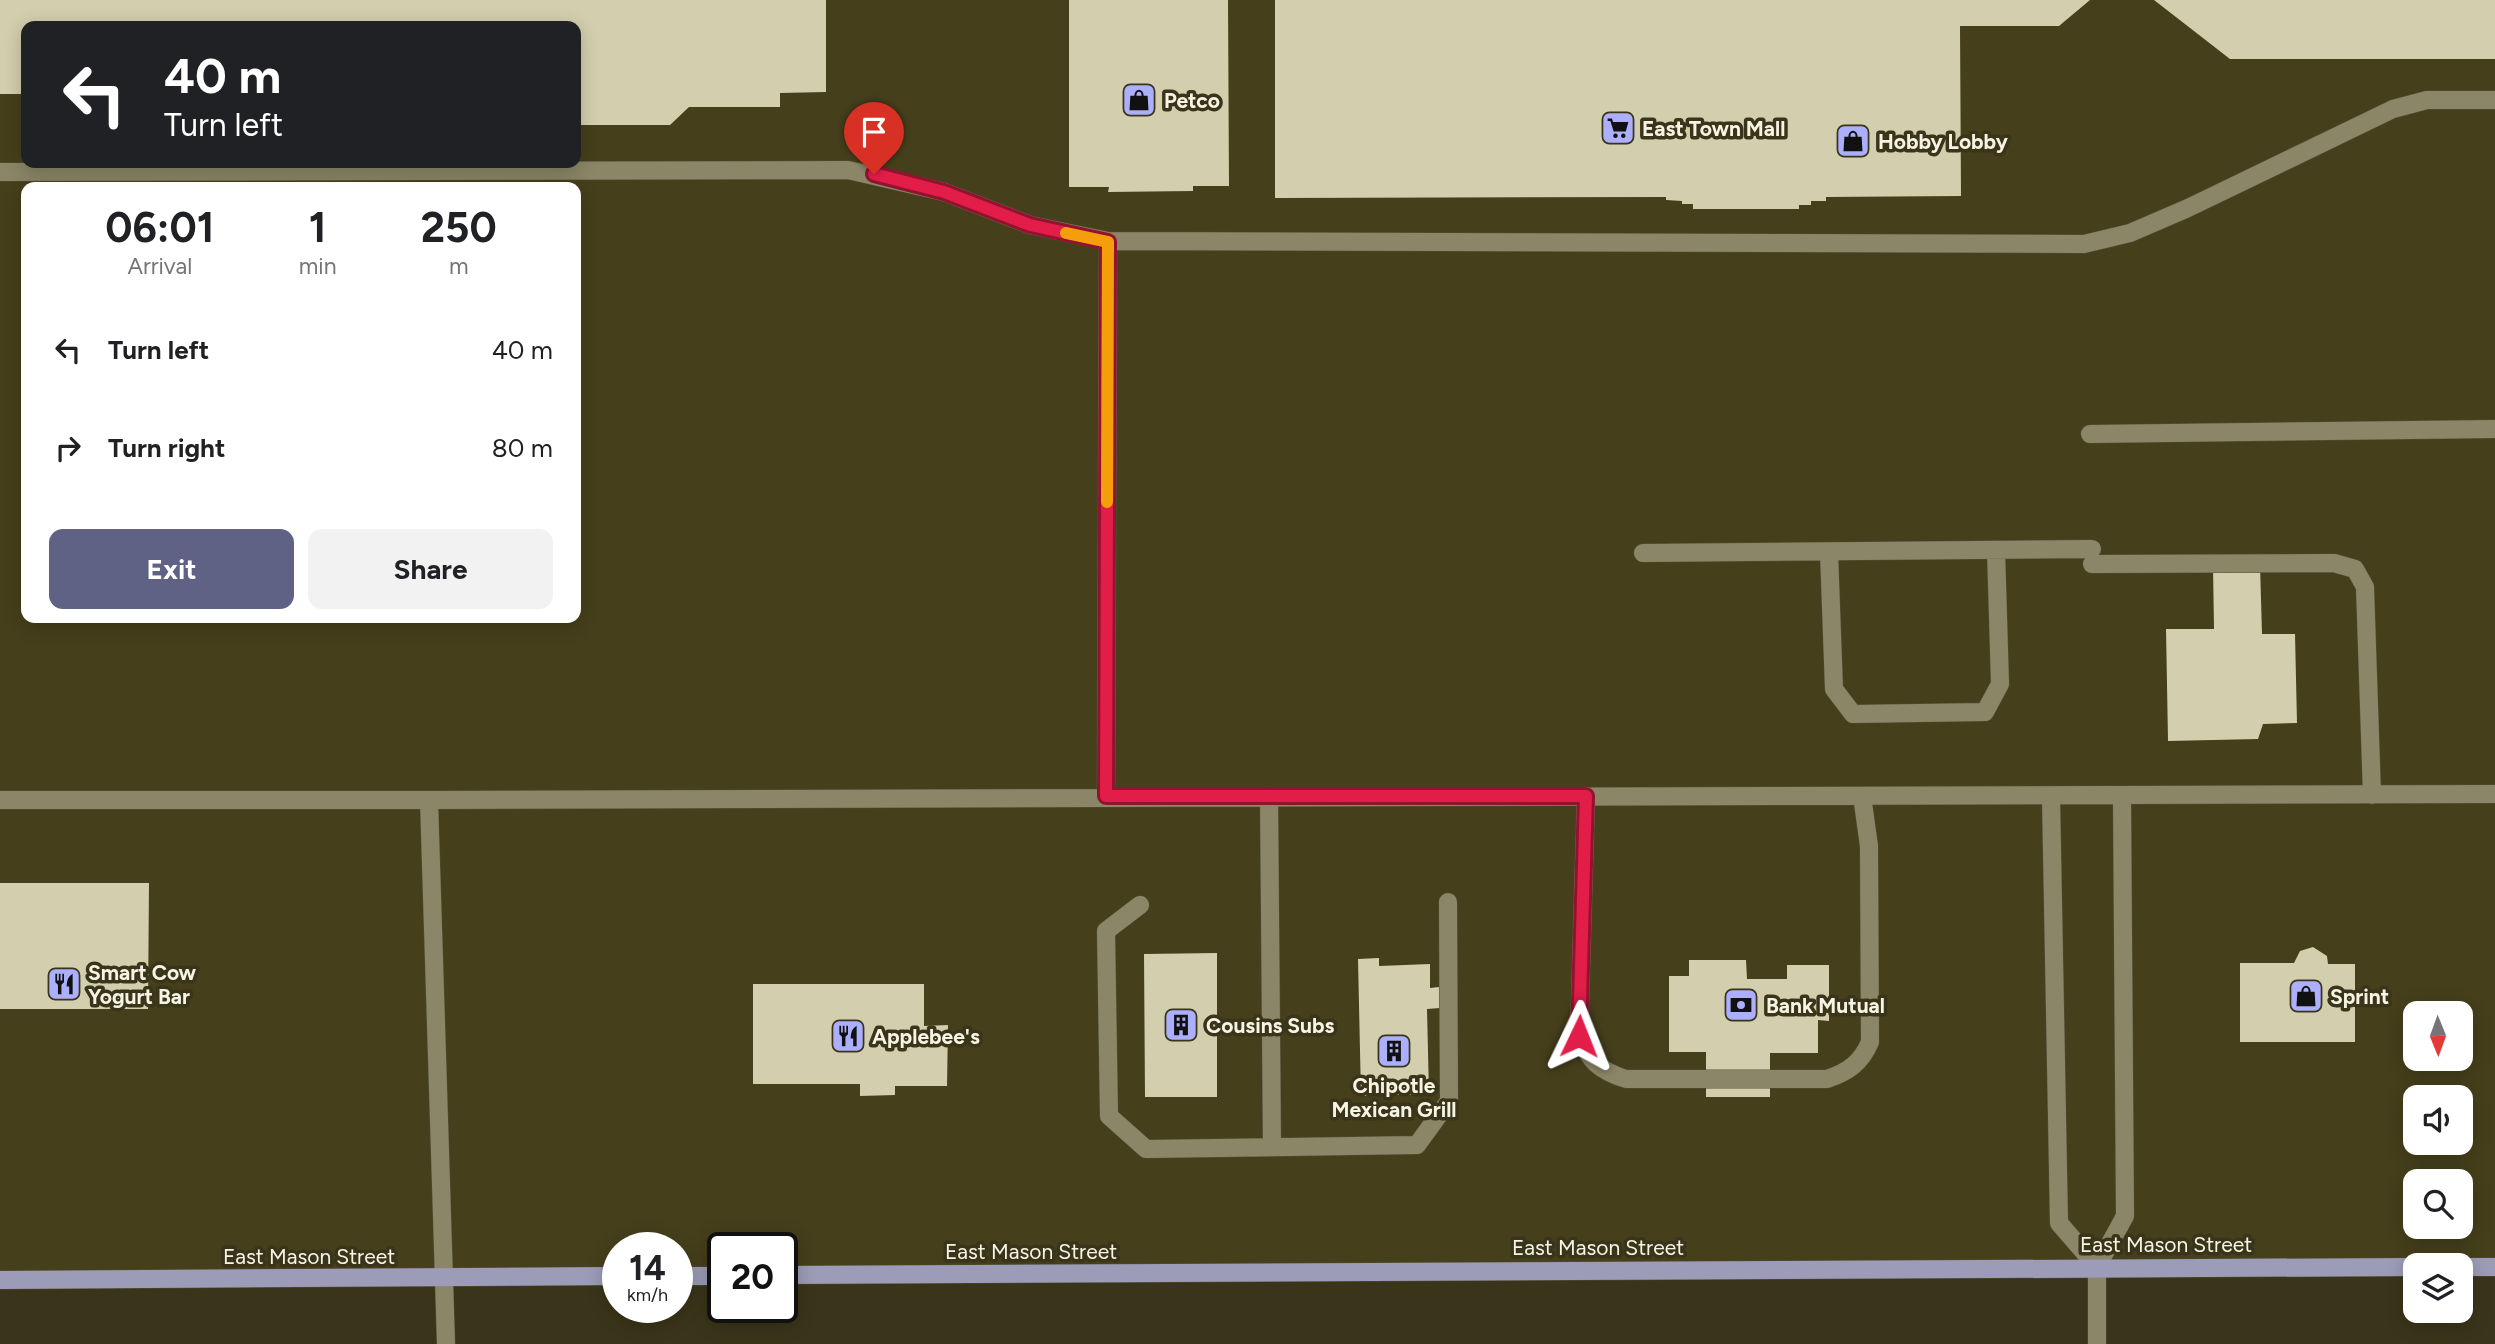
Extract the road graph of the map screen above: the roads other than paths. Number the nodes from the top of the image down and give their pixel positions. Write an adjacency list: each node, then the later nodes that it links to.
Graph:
1 (2495, 100): 3 (street)
2 (0, 172): 3 (street)
3 (1108, 242): 11 (street)
4 (2495, 429): 5 (street)
5 (2090, 434)
6 (1996, 550): 7 (street); 7 (street); 10 (street)
7 (1829, 552): 8 (street)
8 (1643, 554)
9 (2495, 794): 10 (street)
10 (2372, 795): 15 (street)
11 (1106, 796): 12 (street); 18 (street)
12 (1269, 796): 13 (street); 21 (street)
13 (1586, 796): 14 (street); 14 (street)
14 (1862, 796): 16 (street)
15 (2122, 796): 16 (street); 22 (street)
16 (2051, 797): 22 (street)
17 (0, 800): 18 (street)
18 (429, 800): 28 (street)
19 (1448, 902): 21 (street)
20 (1140, 905): 21 (street)
21 (1272, 1147)
22 (2096, 1267): 23 (main road, East Mason Street); 26 (main road, East Mason Street); 31 (street)
23 (2403, 1267)
24 (2473, 1267): 25 (main road)
25 (2495, 1267)
26 (798, 1275)
27 (602, 1276): 28 (main road, East Mason Street)
28 (445, 1278): 29 (main road, East Mason Street); 30 (street)
29 (0, 1280)
30 (446, 1344)
31 (2096, 1344)

